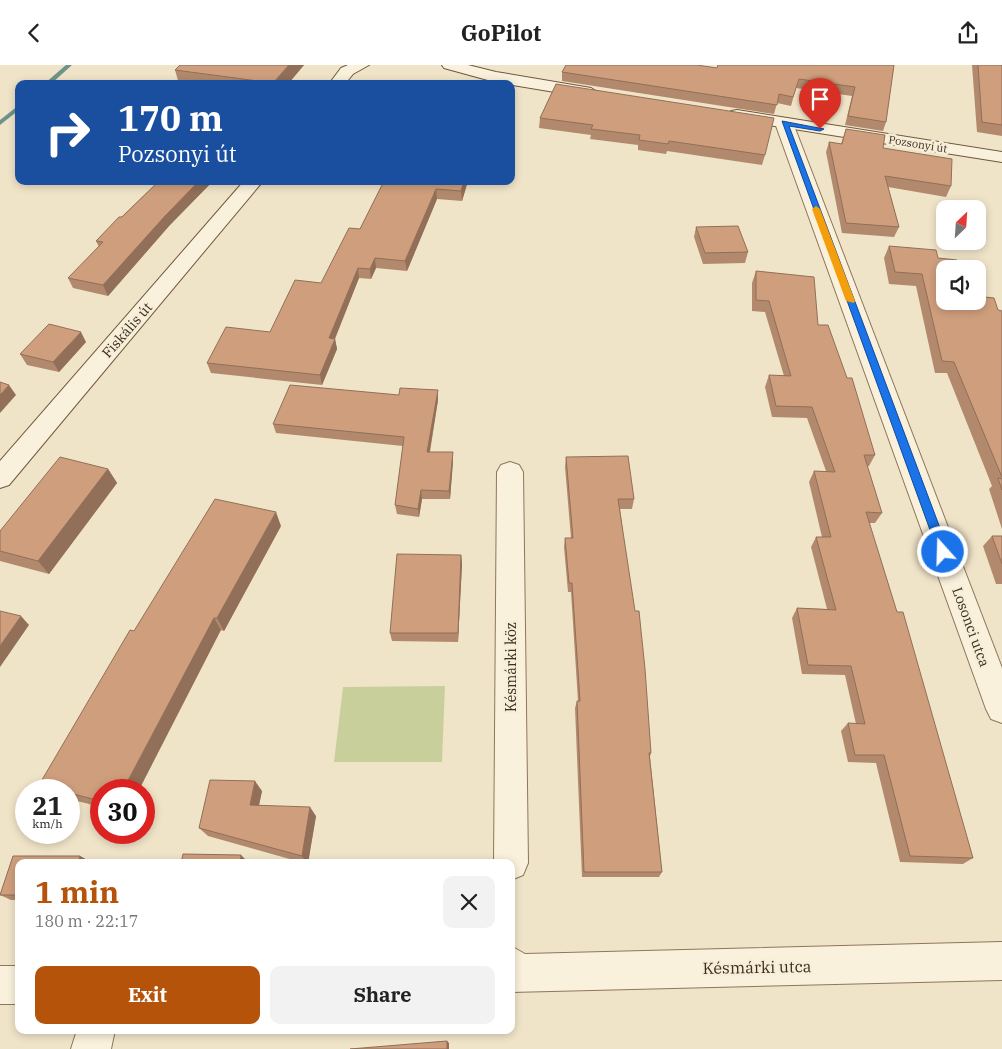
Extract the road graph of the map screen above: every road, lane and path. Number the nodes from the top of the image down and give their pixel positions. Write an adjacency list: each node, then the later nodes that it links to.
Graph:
1 (450, 65): 2 (street)
2 (513, 80)
3 (515, 80): 4 (street)
4 (611, 96)
5 (717, 112): 6 (street, Pozsonyi út)
6 (784, 123): 7 (street, Pozsonyi út); 11 (street, Losonci utca)
7 (1002, 157)
8 (251, 185): 10 (street, Fiskális út)
9 (510, 472): 12 (street, Késmárki köz)
10 (0, 478)
11 (1002, 709)
12 (511, 859)
13 (1002, 961): 14 (street, Késmárki utca)
14 (515, 973)
15 (0, 985): 16 (street)
16 (15, 985)
17 (95, 1034): 18 (street)
18 (91, 1049)

